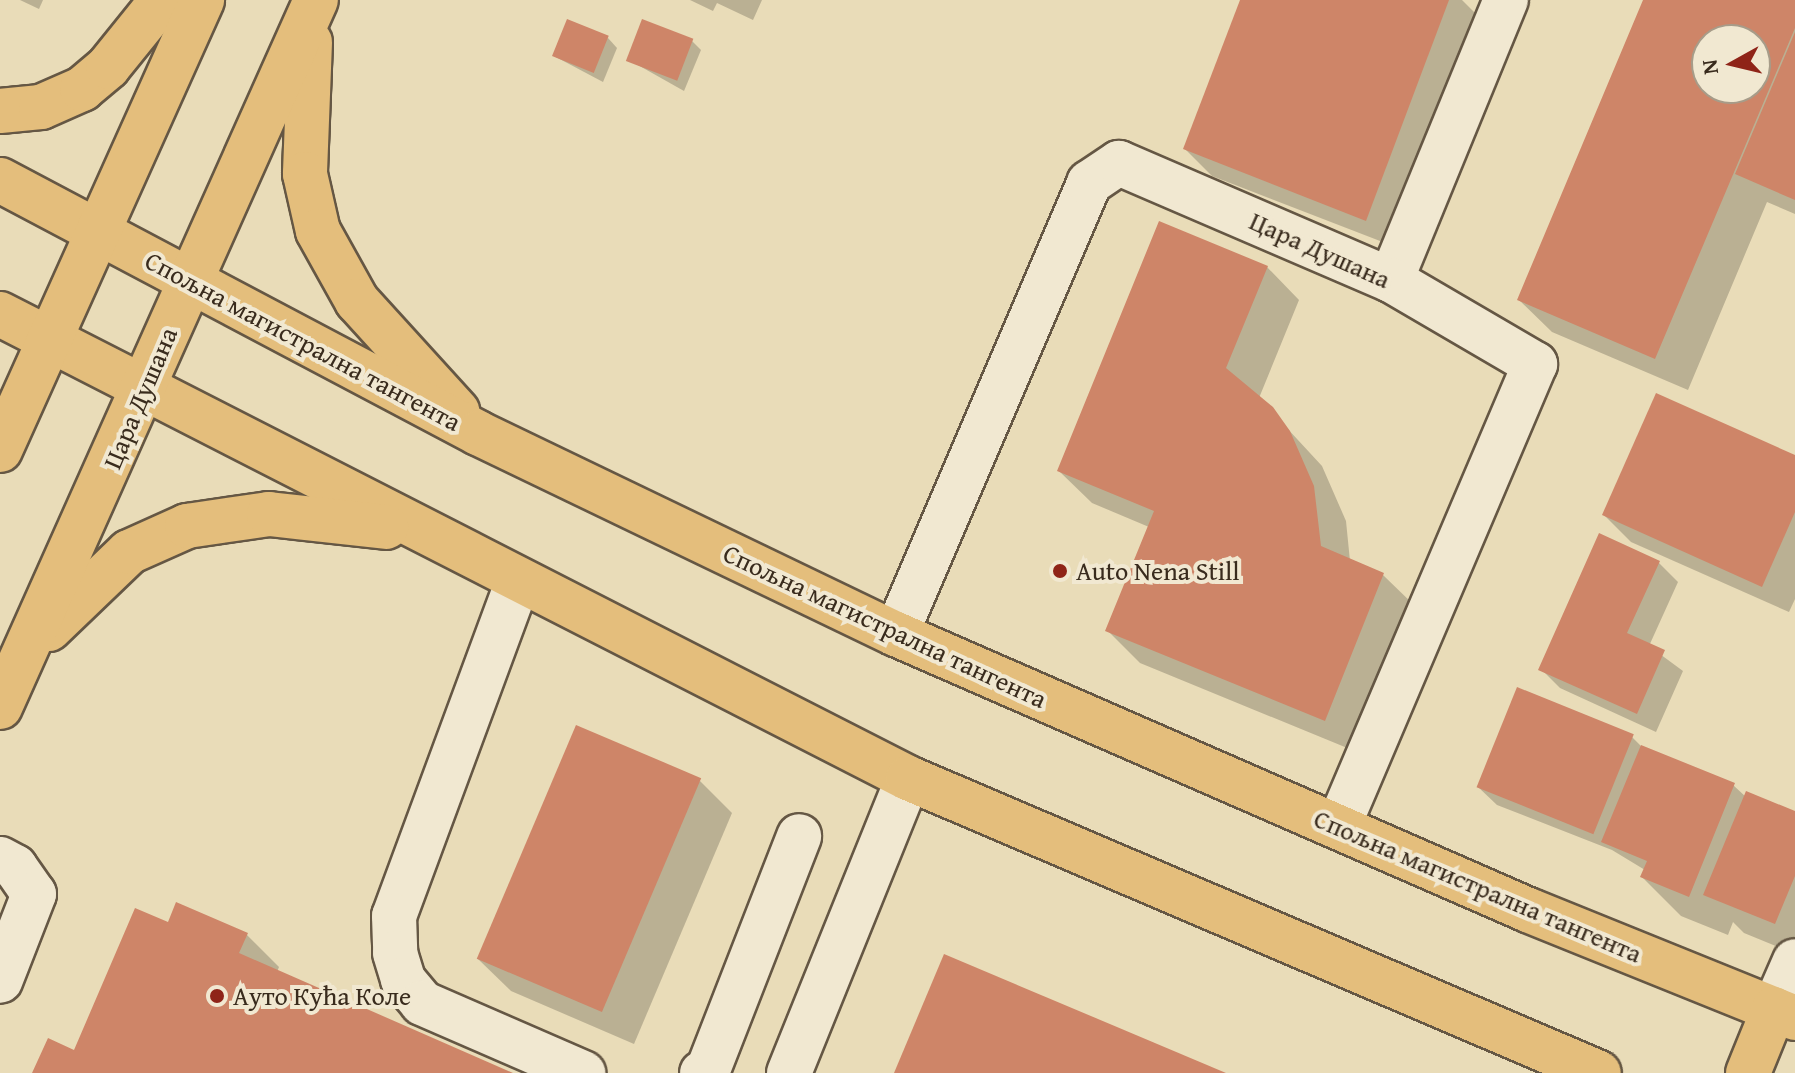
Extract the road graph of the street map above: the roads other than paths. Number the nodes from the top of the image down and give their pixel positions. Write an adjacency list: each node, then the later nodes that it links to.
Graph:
1 (162, 0): 5 (main road)
2 (202, 0): 7 (main road)
3 (1506, 0): 8 (lane)
4 (316, 2): 9 (main road, Цара Душана); 13 (main road)
5 (0, 111)
6 (0, 180): 7 (main road, Спољна магистрална тангента)
7 (98, 234): 9 (main road, Спољна магистрална тангента); 11 (main road)
8 (1391, 280): 17 (lane, Цара Душана); 21 (lane, Цара Душана)
9 (191, 283): 12 (main road, Цара Душана); 13 (main road, Спољна магистрална тангента)
10 (0, 314): 11 (main road)
11 (50, 340): 12 (main road); 14 (main road)
12 (143, 388): 15 (main road); 18 (main road, Цара Душана)
13 (478, 433): 17 (main road, Спољна магистрална тангента)
14 (0, 450)
15 (420, 532): 16 (main road); 18 (main road)
16 (518, 581): 20 (main road); 27 (lane)
17 (896, 634): 21 (main road, Спољна магистрална тангента)
18 (21, 661): 19 (main road, Цара Душана)
19 (0, 707)
20 (908, 778): 29 (lane); 30 (main road)
21 (1338, 827): 26 (main road, Спољна магистрална тангента)
22 (799, 836): 28 (lane)
23 (0, 859): 25 (lane)
24 (1795, 961): 26 (lane)
25 (0, 981)
26 (1784, 1013): 31 (main road)
27 (583, 1073)
28 (702, 1073)
29 (789, 1073)
30 (1599, 1073)
31 (1748, 1073)

